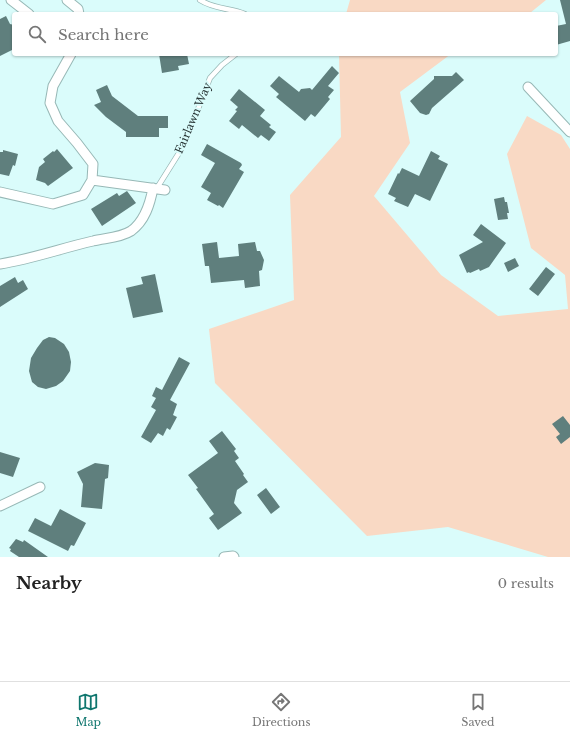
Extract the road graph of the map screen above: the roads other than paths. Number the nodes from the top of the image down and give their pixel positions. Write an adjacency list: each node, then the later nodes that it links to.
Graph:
1 (11, 0): 4 (street)
2 (67, 0): 5 (street)
3 (200, 0): 6 (lane)
4 (26, 12)
5 (79, 12)
6 (240, 12)
7 (70, 56): 11 (street)
8 (233, 56): 12 (lane, Fairlawn Way)
9 (528, 87): 10 (street)
10 (570, 132)
11 (92, 180): 12 (street); 13 (street)
12 (158, 189): 14 (street)
13 (0, 192)
14 (0, 264)
15 (40, 487): 16 (street)
16 (0, 506)
17 (224, 557): 18 (street)
18 (234, 557)

